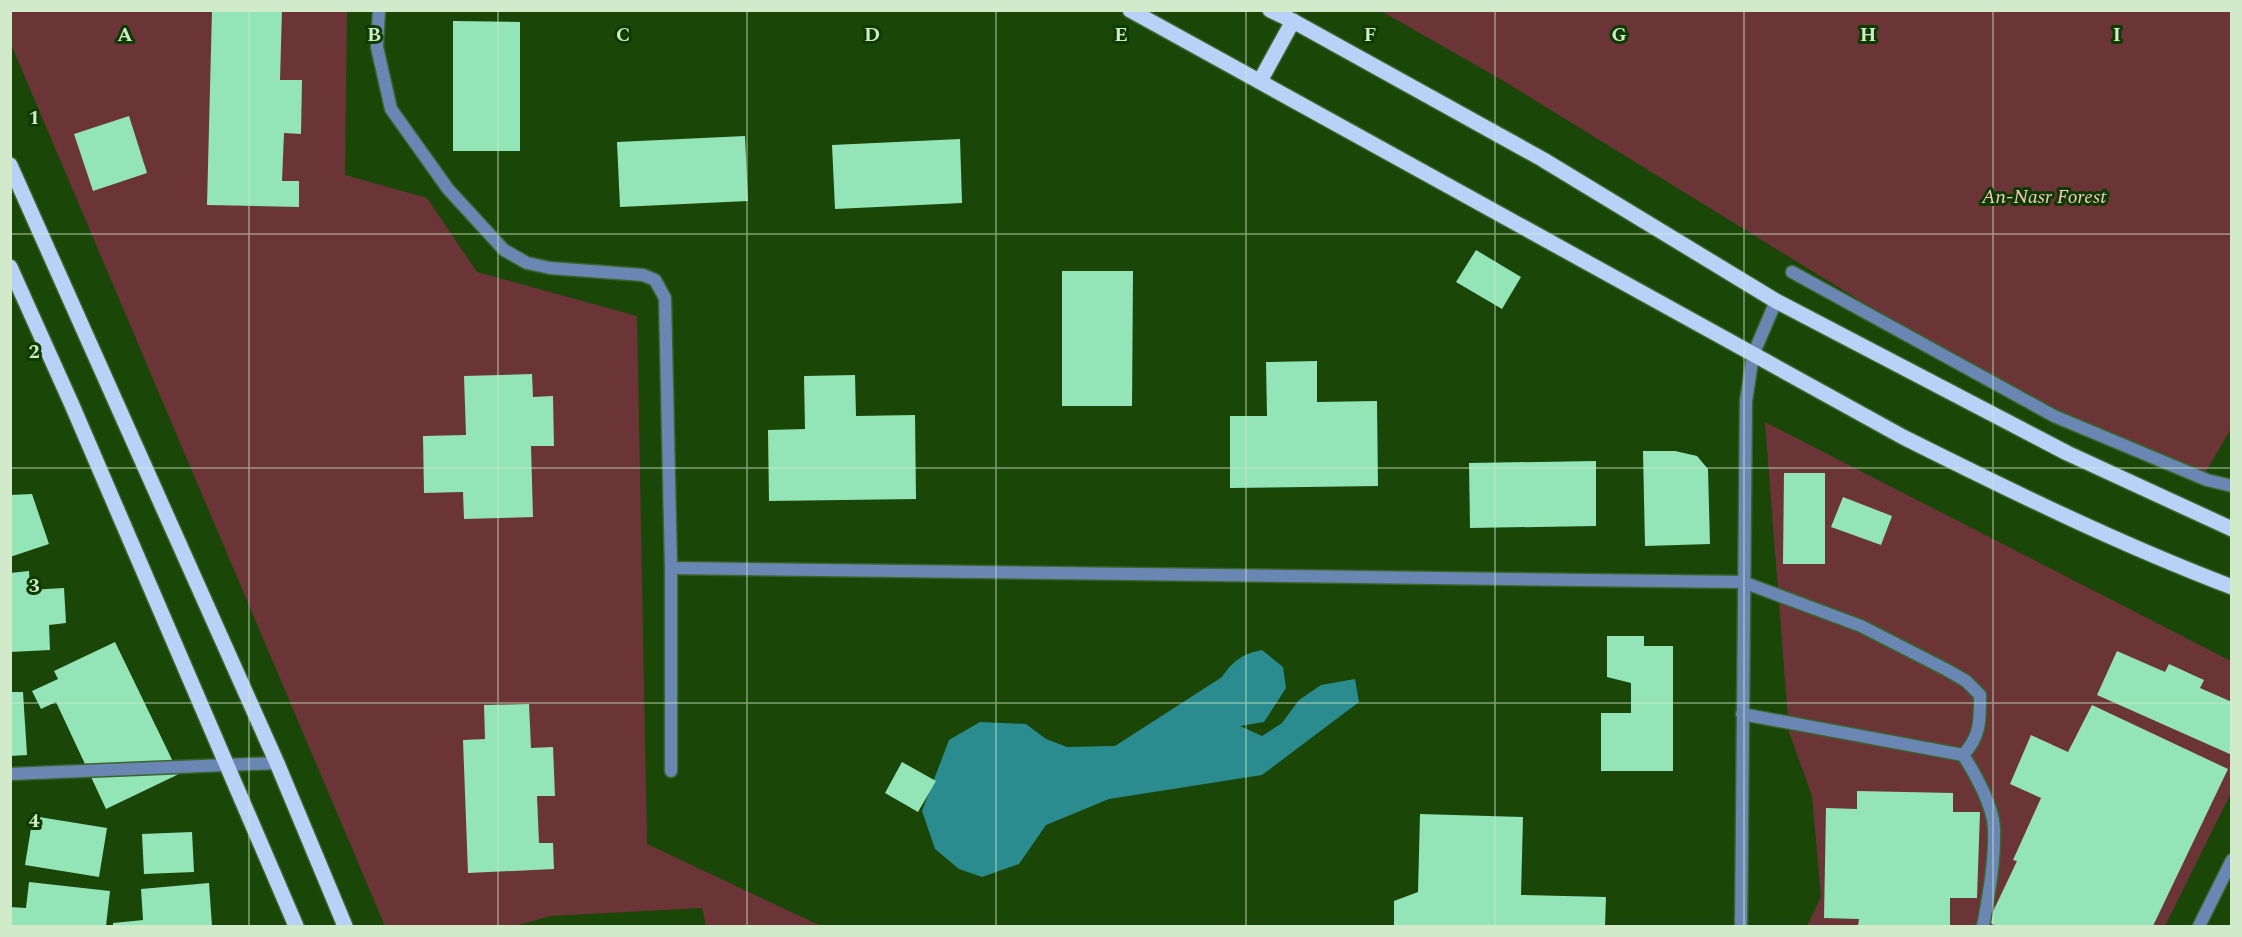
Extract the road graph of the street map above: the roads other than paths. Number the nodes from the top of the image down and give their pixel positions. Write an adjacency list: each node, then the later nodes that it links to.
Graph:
1 (379, 10): 13 (street)
2 (1130, 10): 5 (main road)
3 (1270, 10): 4 (main road)
4 (1293, 21): 5 (main road); 9 (main road)
5 (1260, 81): 10 (main road)
6 (10, 165): 18 (main road)
7 (10, 267): 19 (main road)
8 (1792, 272): 11 (street)
9 (1776, 301): 10 (street); 12 (main road)
10 (1753, 355): 14 (street); 15 (main road)
11 (2232, 486)
12 (2232, 529)
13 (671, 568): 14 (street); 20 (street)
14 (1743, 582): 16 (street); 17 (street)
15 (2232, 587)
16 (1742, 714): 17 (street); 25 (street)
17 (1963, 755): 26 (street)
18 (277, 763): 19 (street); 24 (main road)
19 (229, 767): 21 (street); 23 (main road)
20 (671, 771)
21 (10, 774)
22 (2231, 863): 27 (street)
23 (296, 927)
24 (345, 927)
25 (1740, 927)
26 (1983, 927)
27 (2199, 927)

